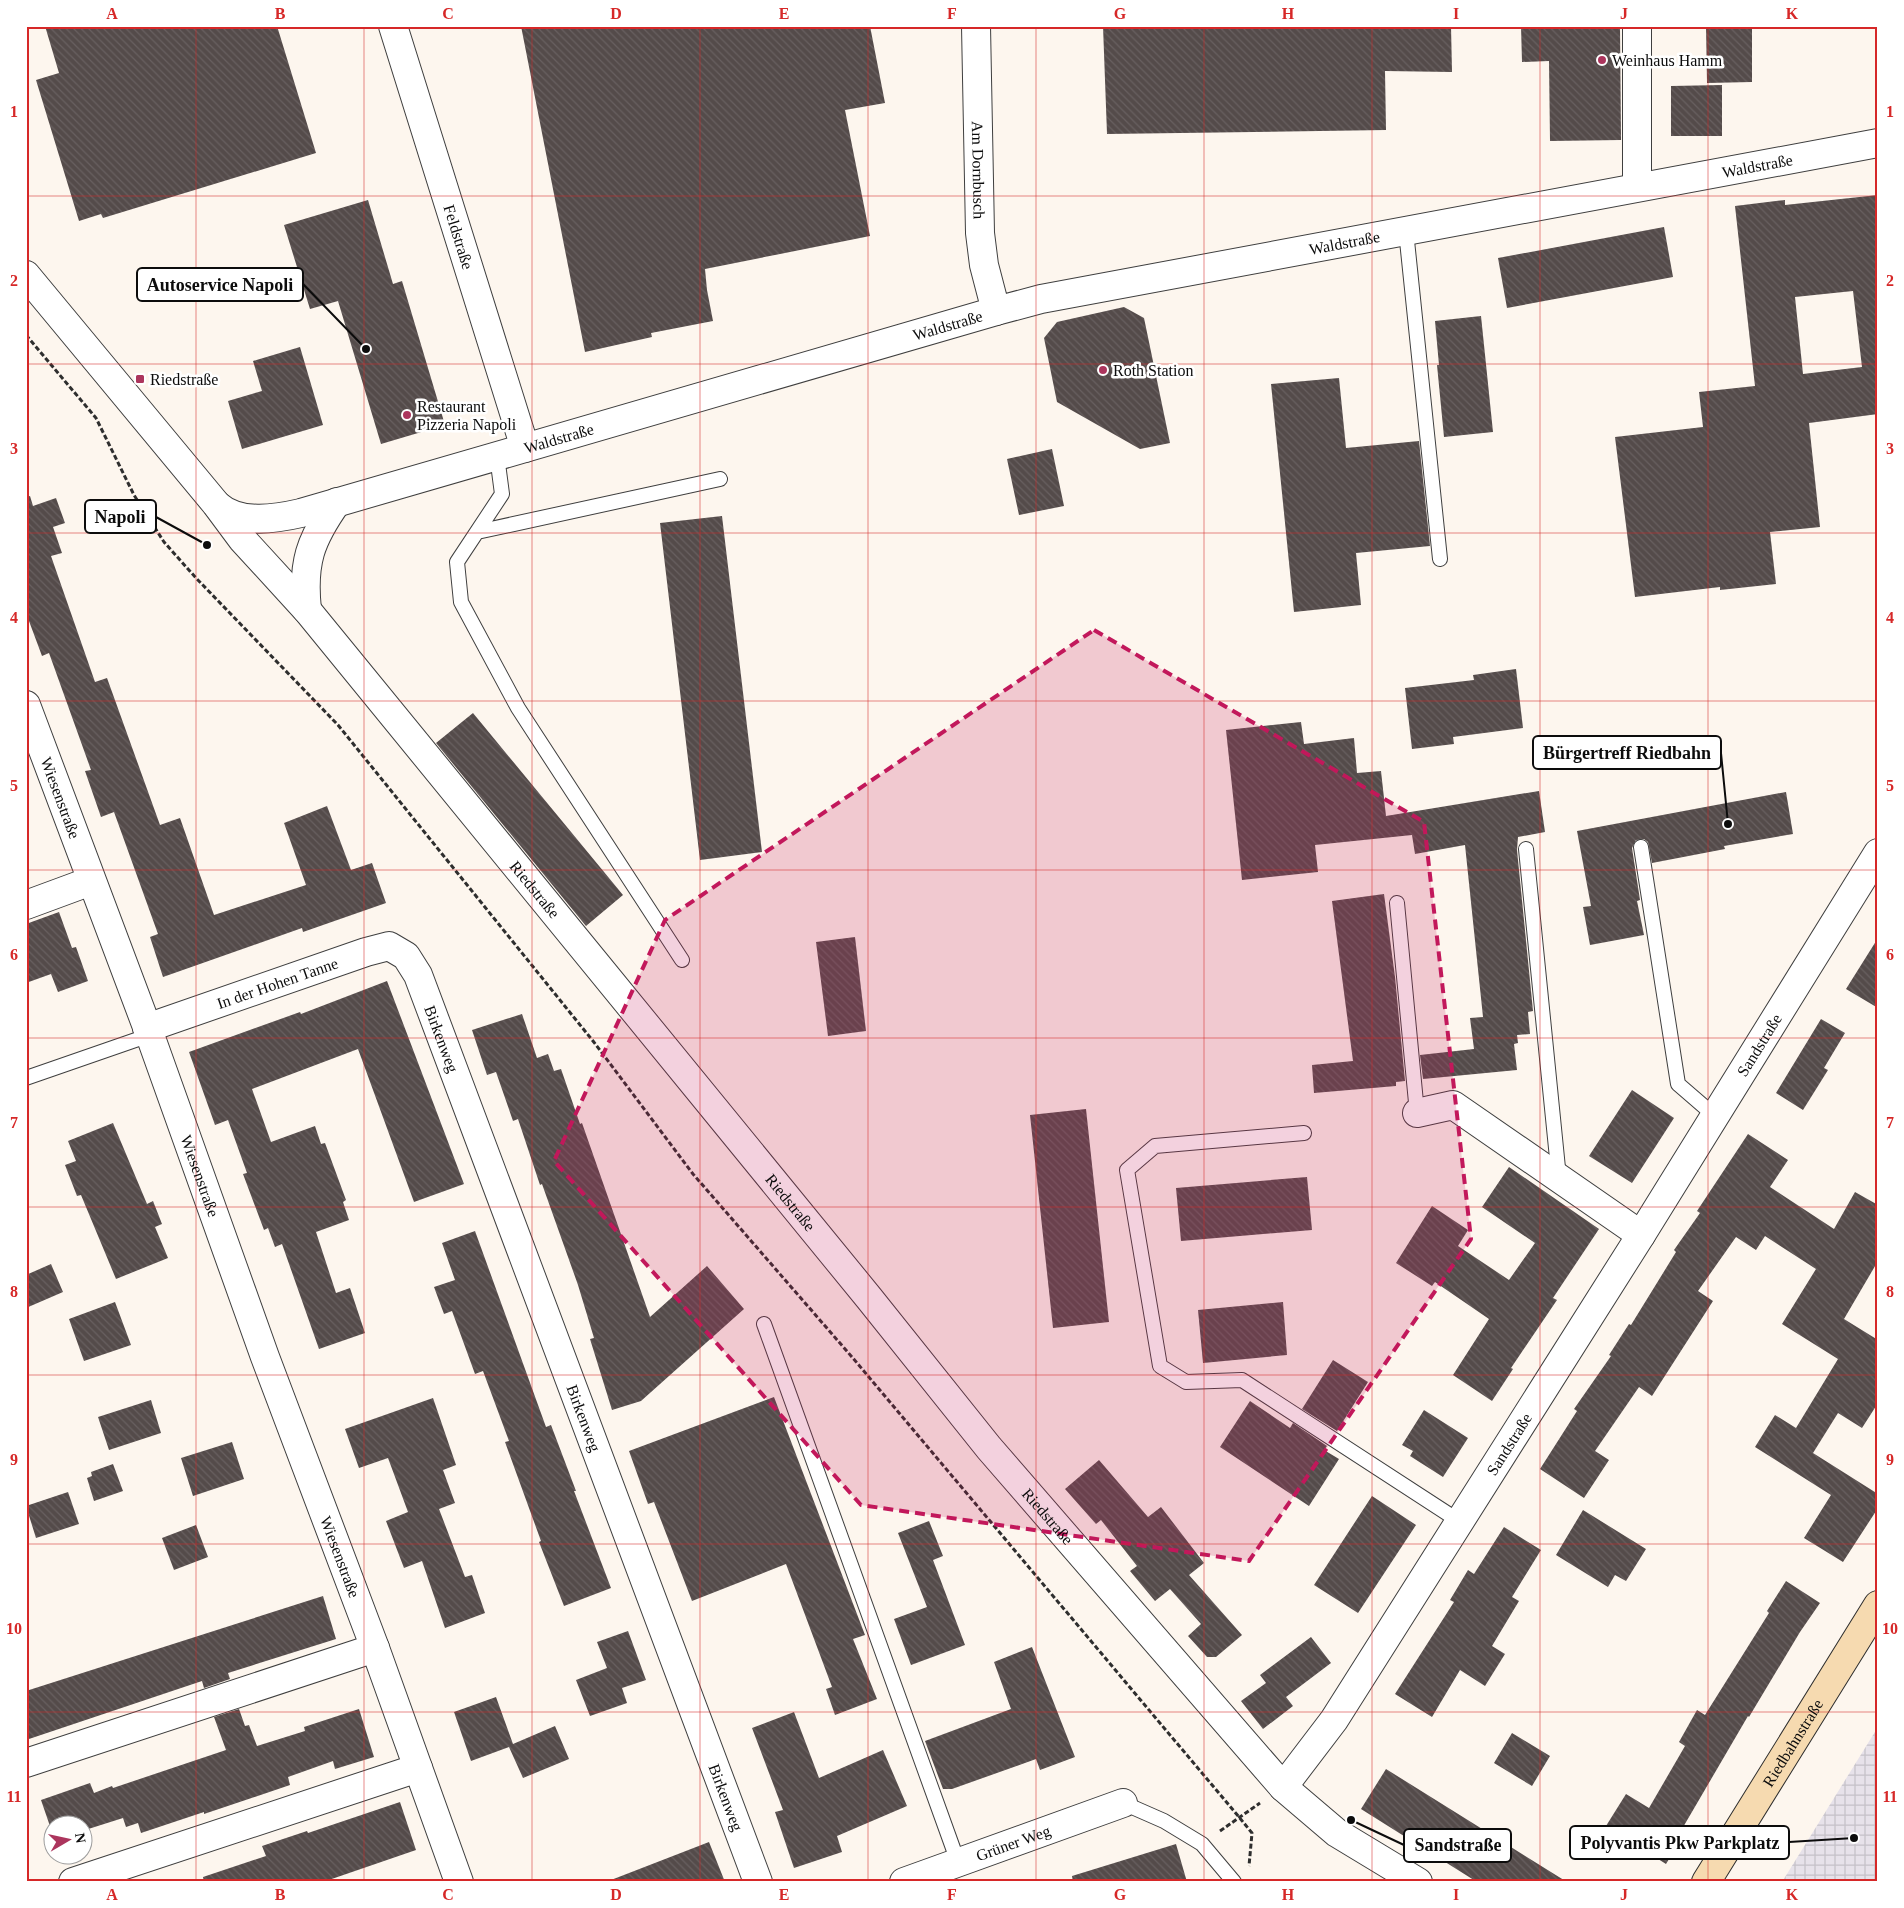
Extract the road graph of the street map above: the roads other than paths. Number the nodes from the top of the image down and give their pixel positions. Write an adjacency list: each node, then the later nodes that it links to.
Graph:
1 (393, 26): 9 (street, Feldstraße)
2 (976, 26): 8 (street, Am Dornbusch)
3 (1637, 26): 5 (street)
4 (1878, 143): 5 (street, Waldstraße)
5 (1637, 188): 6 (street, Waldstraße)
6 (1406, 231): 8 (street, Waldstraße); 16 (lane)
7 (26, 275): 13 (street, Riedstraße)
8 (996, 310): 9 (street, Waldstraße)
9 (525, 448): 10 (street, Waldstraße)
10 (497, 456): 12 (street, Waldstraße); 15 (lane)
11 (720, 479): 15 (lane)
12 (337, 502): 14 (street, Waldstraße); 17 (street)
13 (216, 504): 14 (street, Riedstraße); 17 (street, Riedstraße)
14 (272, 518)
15 (477, 532): 26 (lane)
16 (1440, 559)
17 (307, 610): 40 (street, Riedstraße)
18 (26, 705): 22 (street, Wiesenstraße)
19 (1641, 848): 30 (lane)
20 (1526, 849): 32 (lane)
21 (1878, 853): 30 (street, Sandstraße)
22 (91, 881): 24 (street); 27 (street, Wiesenstraße)
23 (1397, 903): 29 (lane)
24 (26, 905)
25 (406, 956): 27 (street, In der Hohen Tanne); 45 (street, Birkenweg)
26 (682, 960)
27 (149, 1032): 28 (lane); 37 (street, Wiesenstraße)
28 (26, 1078)
29 (1418, 1113): 32 (street)
30 (1715, 1116): 33 (street, Sandstraße)
31 (1304, 1133): 35 (lane)
32 (1559, 1178): 33 (street)
33 (1641, 1235): 35 (street, Sandstraße)
34 (764, 1324): 42 (lane)
35 (1459, 1521): 40 (street, Sandstraße)
36 (1878, 1605): 49 (main road, Riedbahnstraße)
37 (375, 1648): 38 (street); 39 (street, Wiesenstraße)
38 (26, 1762)
39 (418, 1768): 43 (street); 44 (street, Wiesenstraße)
40 (1283, 1788): 48 (street)
41 (1123, 1803): 42 (street, Grüner Weg); 47 (lane)
42 (958, 1862): 46 (street, Grüner Weg)
43 (73, 1882)
44 (459, 1882)
45 (758, 1882)
46 (904, 1882)
47 (1234, 1882)
48 (1418, 1882)
49 (1706, 1882)

